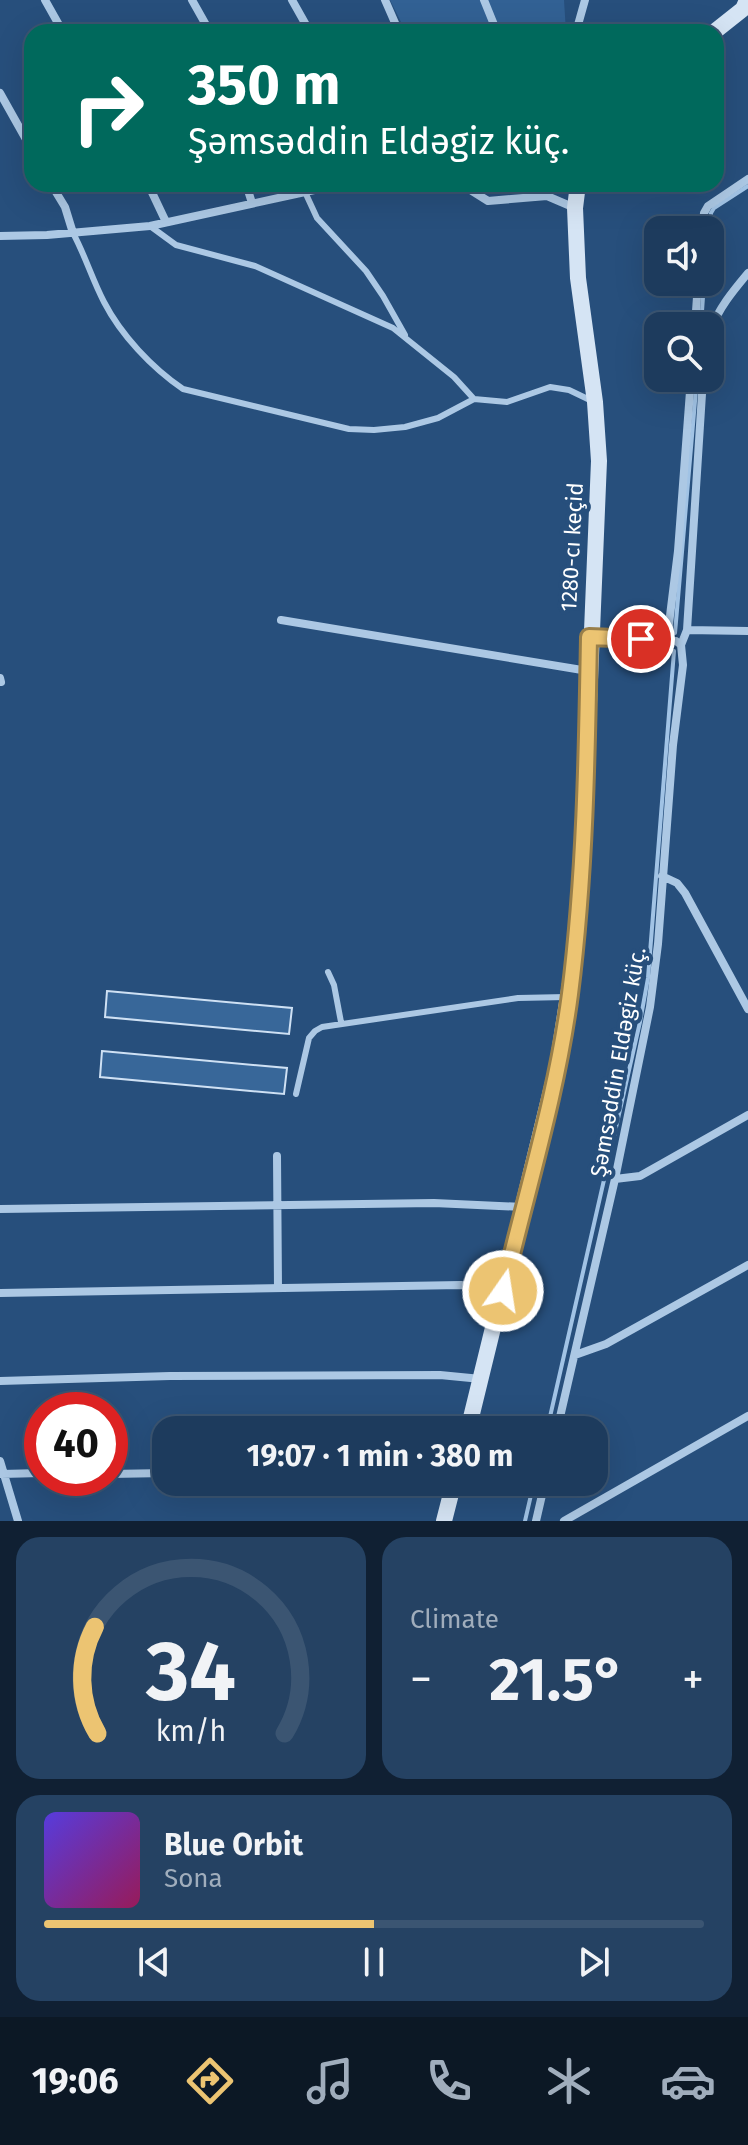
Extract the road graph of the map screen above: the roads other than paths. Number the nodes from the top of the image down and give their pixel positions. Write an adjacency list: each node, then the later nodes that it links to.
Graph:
1 (45, 0): 8 (street)
2 (192, 0): 9 (street)
3 (292, 0): 10 (street)
4 (385, 0): 11 (street)
5 (484, 0): 12 (street)
6 (585, 0): 13 (street)
7 (746, 6): 14 (street)
8 (58, 24)
9 (206, 24)
10 (306, 24)
11 (396, 24)
12 (494, 24)
13 (578, 24)
14 (724, 24)
15 (0, 93): 16 (street)
16 (24, 136)
17 (748, 179): 27 (street)
18 (56, 192): 30 (street)
19 (152, 192): 28 (street)
20 (249, 192): 25 (street)
21 (292, 192): 25 (street)
22 (300, 192): 34 (lane)
23 (474, 192): 26 (street)
24 (577, 192): 26 (street, 1280-cı keçid)
25 (252, 203): 28 (street)
26 (575, 208): 38 (street, 1280-cı keçid)
27 (704, 216)
28 (166, 222): 29 (street)
29 (150, 226): 30 (street); 34 (lane)
30 (73, 233): 31 (street); 37 (lane)
31 (0, 236)
32 (748, 273): 33 (street)
33 (717, 312)
34 (406, 337): 37 (lane)
35 (690, 392): 43 (street)
36 (702, 392): 40 (street)
37 (474, 399): 38 (lane)
38 (595, 402): 42 (street, 1280-cı keçid)
39 (281, 620): 45 (street)
40 (687, 630): 41 (street); 44 (street)
41 (748, 631)
42 (589, 637): 43 (street); 45 (street, 1280-cı keçid)
43 (667, 640): 44 (street)
44 (681, 645): 46 (street, Şəmsəddin Eldəgiz küç.)
45 (588, 671): 48 (street, 1280-cı keçid)
46 (662, 876): 49 (street); 54 (street, Şəmsəddin Eldəgiz küç.)
47 (328, 972): 50 (lane)
48 (569, 997): 50 (lane); 56 (street, 1280-cı keçid)
49 (748, 1009)
50 (341, 1022): 51 (lane)
51 (296, 1094)
52 (748, 1115): 54 (street)
53 (277, 1156): 55 (street)
54 (615, 1179): 62 (street, Şəmsəddin Eldəgiz küç.)
55 (279, 1205): 56 (street); 57 (street); 59 (street)
56 (523, 1207): 60 (street, 1280-cı keçid)
57 (0, 1209)
58 (748, 1265): 62 (street)
59 (278, 1288): 60 (street); 61 (street)
60 (503, 1291): 63 (street, 1280-cı keçid)
61 (0, 1293)
62 (575, 1355): 66 (street, Şəmsəddin Eldəgiz küç.)
63 (481, 1379): 64 (street); 65 (street, 1280-cı keçid)
64 (0, 1381)
65 (472, 1416)
66 (560, 1416)
67 (748, 1416): 78 (street)
68 (0, 1461): 71 (street)
69 (24, 1473): 71 (street)
70 (152, 1473): 72 (street)
71 (2, 1474): 75 (street)
72 (128, 1474)
73 (450, 1496): 76 (street)
74 (542, 1496): 77 (street)
75 (18, 1521)
76 (444, 1521)
77 (536, 1521)
78 (564, 1521)

